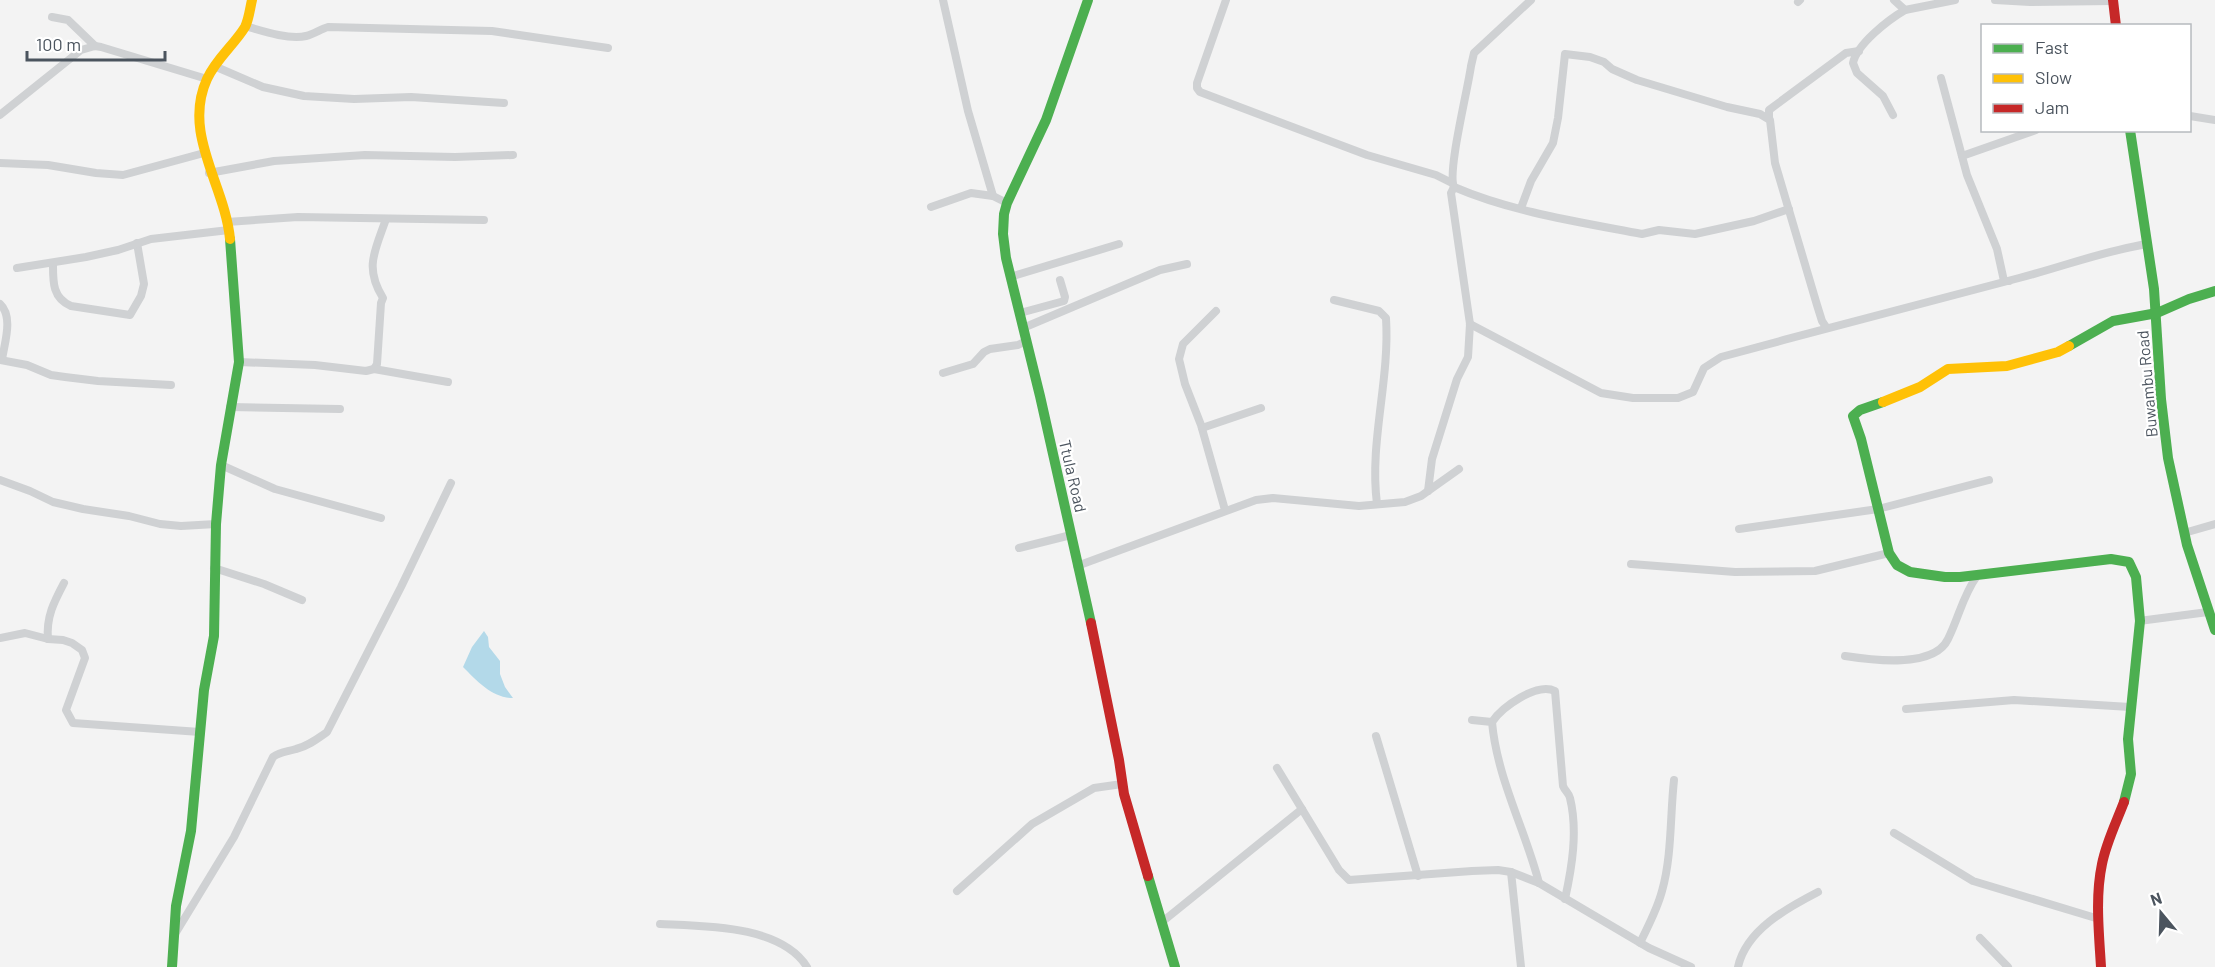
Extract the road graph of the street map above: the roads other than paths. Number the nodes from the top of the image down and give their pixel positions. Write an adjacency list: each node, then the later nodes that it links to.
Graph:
1 (252, 0): 14 (street)
2 (944, 0): 35 (street)
3 (1088, 0): 36 (street, Ttula Road)
4 (1226, 0): 34 (street)
5 (1531, 0): 34 (street)
6 (1894, 0): 11 (street)
7 (1955, 0): 11 (street)
8 (1995, 0): 9 (street)
9 (2012, 0): 10 (street)
10 (2113, 1): 13 (street)
11 (1905, 10): 17 (street)
12 (52, 17): 15 (street)
13 (2116, 24)
14 (245, 26): 16 (street); 18 (street)
15 (95, 46): 20 (street); 22 (street)
16 (608, 48)
17 (1858, 51): 23 (street); 25 (street)
18 (214, 66): 20 (street); 21 (street)
19 (1941, 78): 31 (street)
20 (207, 79): 29 (street)
21 (504, 103)
22 (0, 115)
23 (1893, 115)
24 (2191, 116): 26 (street)
25 (1768, 118): 38 (street); 39 (street)
26 (2215, 120)
27 (2030, 132): 31 (street)
28 (2130, 132): 45 (street, Buwambu Road)
29 (204, 153): 32 (street); 33 (street)
30 (513, 155): 33 (street)
31 (1962, 156): 51 (street)
32 (0, 163)
33 (209, 173): 42 (street)
34 (1453, 185): 38 (street); 58 (street)
35 (993, 196): 36 (street); 37 (street)
36 (1007, 203): 49 (street, Ttula Road)
37 (931, 207)
38 (1521, 208): 39 (street)
39 (1789, 209): 59 (street)
40 (386, 219): 41 (street); 42 (street); 64 (street)
41 (484, 220)
42 (228, 226): 43 (street); 63 (street)
43 (137, 243): 46 (street); 46 (street)
44 (1119, 244): 49 (street)
45 (2147, 244): 51 (street); 57 (street, Buwambu Road)
46 (53, 263): 48 (street)
47 (1187, 264): 60 (street)
48 (17, 268)
49 (1010, 278): 56 (street, Ttula Road)
50 (1060, 280): 56 (street)
51 (2010, 281): 59 (street)
52 (2215, 291): 57 (street)
53 (1334, 300): 78 (street)
54 (0, 304): 62 (street)
55 (1216, 312): 71 (street)
56 (1020, 313): 60 (street, Ttula Road)
57 (2157, 313): 79 (street); 85 (street, Buwambu Road)
58 (1470, 324): 59 (street); 77 (street)
59 (1826, 327)
60 (1023, 328): 61 (street, Ttula Road)
61 (1026, 341): 65 (street); 86 (street, Ttula Road)
62 (1, 360): 67 (street)
63 (239, 362): 64 (street); 68 (street)
64 (374, 369): 66 (street)
65 (943, 373)
66 (448, 382)
67 (171, 385)
68 (230, 407): 70 (street); 72 (street)
69 (1261, 408): 71 (street)
70 (340, 409)
71 (1202, 428): 80 (street)
72 (221, 465): 81 (street); 82 (street)
73 (1459, 469): 77 (street)
74 (0, 480): 82 (street)
75 (1989, 480): 79 (street)
76 (451, 483): 121 (street)
77 (1428, 491): 78 (street)
78 (1377, 504): 80 (street)
79 (1878, 509): 84 (street); 88 (street)
80 (1225, 510): 90 (street)
81 (381, 518)
82 (216, 524): 91 (street)
83 (2215, 524): 85 (street)
84 (1739, 529)
85 (2184, 532): 95 (street, Buwambu Road)
86 (1071, 535): 87 (street); 90 (street, Ttula Road)
87 (1019, 548)
88 (1889, 553): 89 (street); 92 (street)
89 (1631, 564)
90 (1077, 566): 109 (street, Ttula Road)
91 (214, 568): 94 (street); 105 (street)
92 (1977, 576): 96 (street); 100 (street)
93 (64, 583): 99 (street)
94 (302, 600)
95 (2208, 612): 96 (street); 97 (street, Buwambu Road)
96 (2139, 621): 101 (street)
97 (2215, 630)
98 (0, 638): 99 (street)
99 (48, 639): 105 (street)
100 (1845, 656)
101 (2130, 707): 102 (street); 118 (street)
102 (1906, 709)
103 (1472, 720): 104 (street)
104 (1492, 722): 114 (street); 117 (street)
105 (200, 732): 121 (street)
106 (1376, 736): 113 (street)
107 (1277, 768): 110 (street)
108 (1674, 780): 123 (street)
109 (1122, 784): 115 (street); 119 (street, Ttula Road)
110 (1302, 809): 113 (street); 119 (street)
111 (1894, 833): 118 (street)
112 (1512, 872): 113 (street); 114 (street); 127 (street)
113 (1418, 876)
114 (1539, 883): 117 (street)
115 (957, 891)
116 (1818, 892): 129 (street)
117 (1565, 899): 123 (street)
118 (2099, 919): 131 (street)
119 (1162, 922): 126 (street, Ttula Road)
120 (660, 924): 125 (street)
121 (174, 936): 124 (street)
122 (1980, 938): 130 (street)
123 (1640, 943): 128 (street)
124 (172, 967)
125 (807, 967)
126 (1176, 967)
127 (1521, 967)
128 (1691, 967)
129 (1738, 967)
130 (2008, 967)
131 (2101, 967)

